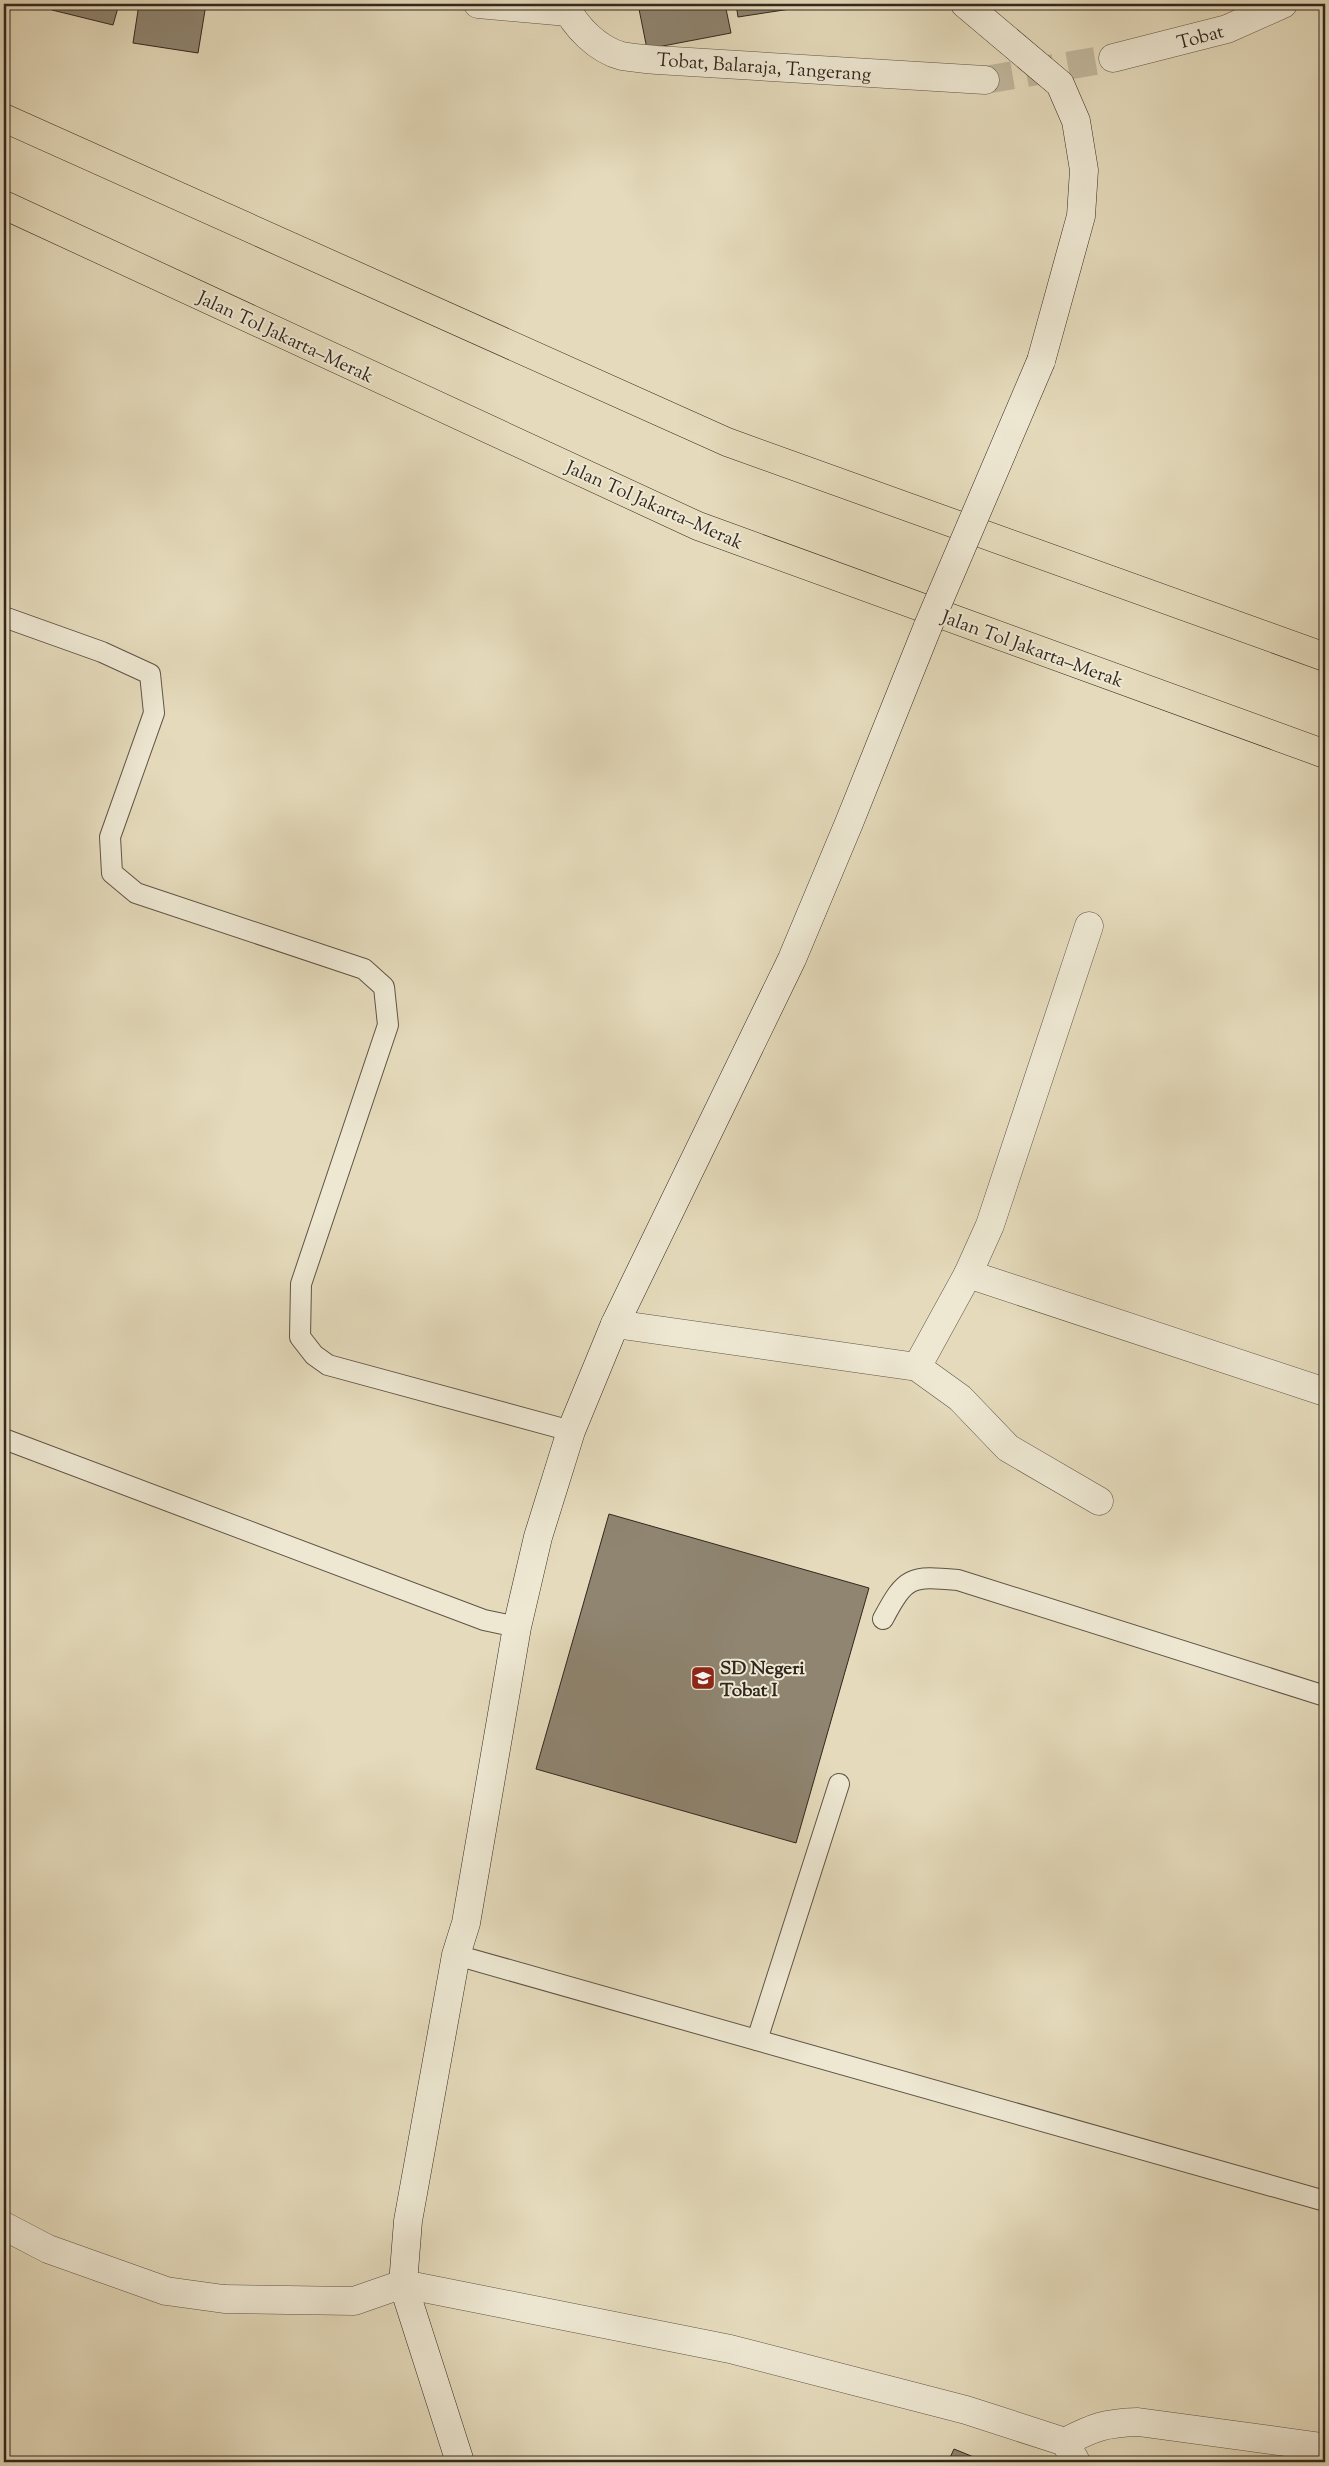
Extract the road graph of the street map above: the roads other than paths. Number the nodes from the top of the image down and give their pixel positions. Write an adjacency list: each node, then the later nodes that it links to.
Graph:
1 (478, 4): 4 (street)
2 (965, 4): 14 (street, bridge)
3 (1283, 4): 5 (street, Tobat)
4 (567, 8): 6 (street, Tobat, Balaraja, Tangerang)
5 (1113, 58)
6 (985, 80)
7 (4, 118): 10 (highway)
8 (4, 205): 11 (highway, Jalan Tol Jakarta–Merak)
9 (4, 617): 17 (lane)
10 (1325, 657)
11 (1325, 754)
12 (1090, 926): 13 (street)
13 (968, 1274): 15 (street); 16 (street)
14 (615, 1324): 15 (street); 17 (street)
15 (917, 1367): 19 (street)
16 (1325, 1392)
17 (572, 1431): 21 (street)
18 (4, 1439): 21 (lane)
19 (1099, 1501)
20 (883, 1619): 22 (lane)
21 (518, 1627): 24 (street)
22 (1325, 1696)
23 (839, 1784): 25 (lane)
24 (456, 1955): 25 (lane); 28 (street)
25 (758, 2040): 26 (lane)
26 (1325, 2201)
27 (4, 2226): 28 (street)
28 (403, 2284): 30 (street); 31 (street)
29 (1322, 2447): 30 (street)
30 (1071, 2452)
31 (460, 2462)

